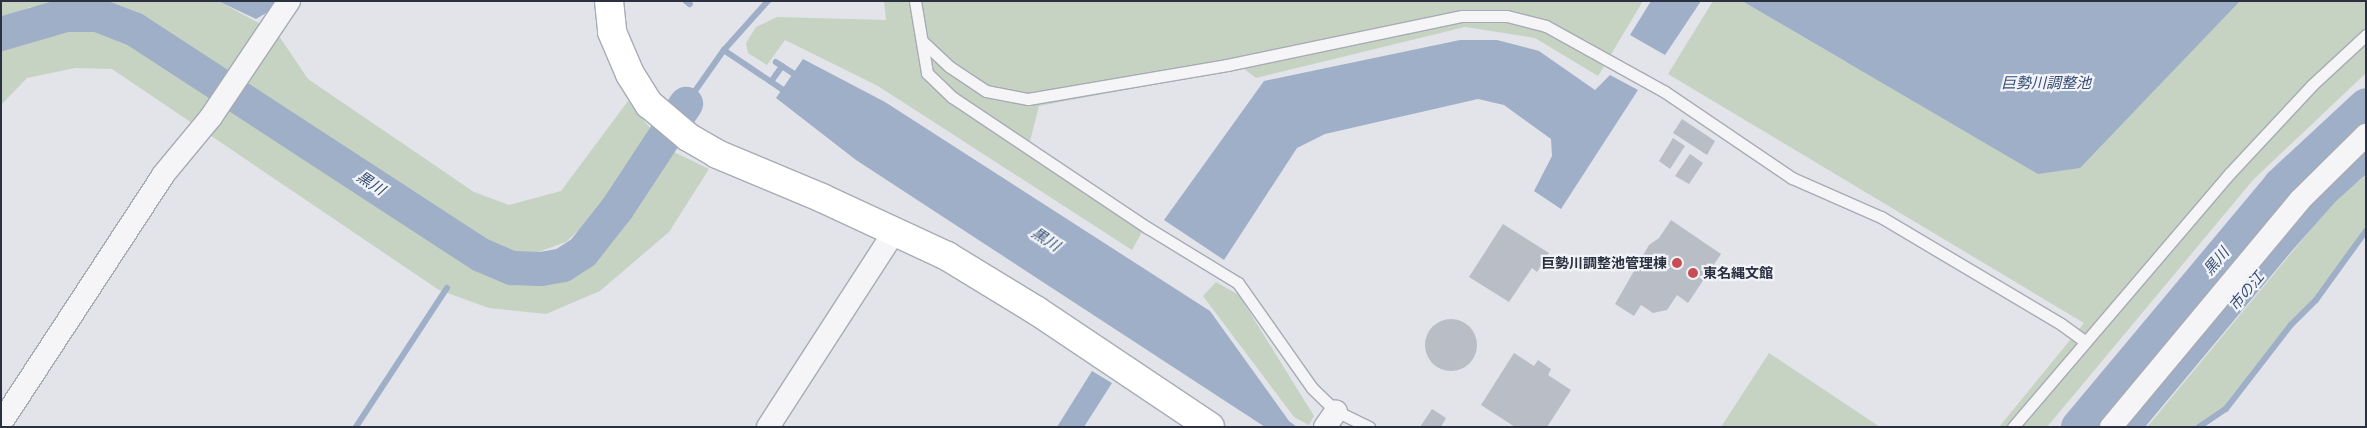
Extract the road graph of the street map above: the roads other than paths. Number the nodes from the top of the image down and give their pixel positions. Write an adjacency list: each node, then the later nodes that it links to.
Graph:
1 (289, 1): 10 (street)
2 (608, 1): 7 (street)
3 (916, 1): 5 (lane)
4 (2366, 35): 8 (lane)
5 (922, 41): 8 (lane); 9 (lane)
6 (2366, 135): 15 (street)
7 (895, 232): 11 (street); 12 (street)
8 (2084, 341): 14 (lane)
9 (1331, 419): 13 (lane)
10 (1, 423)
11 (768, 427)
12 (1210, 427)
13 (1369, 427)
14 (2012, 427)
15 (2112, 427)

